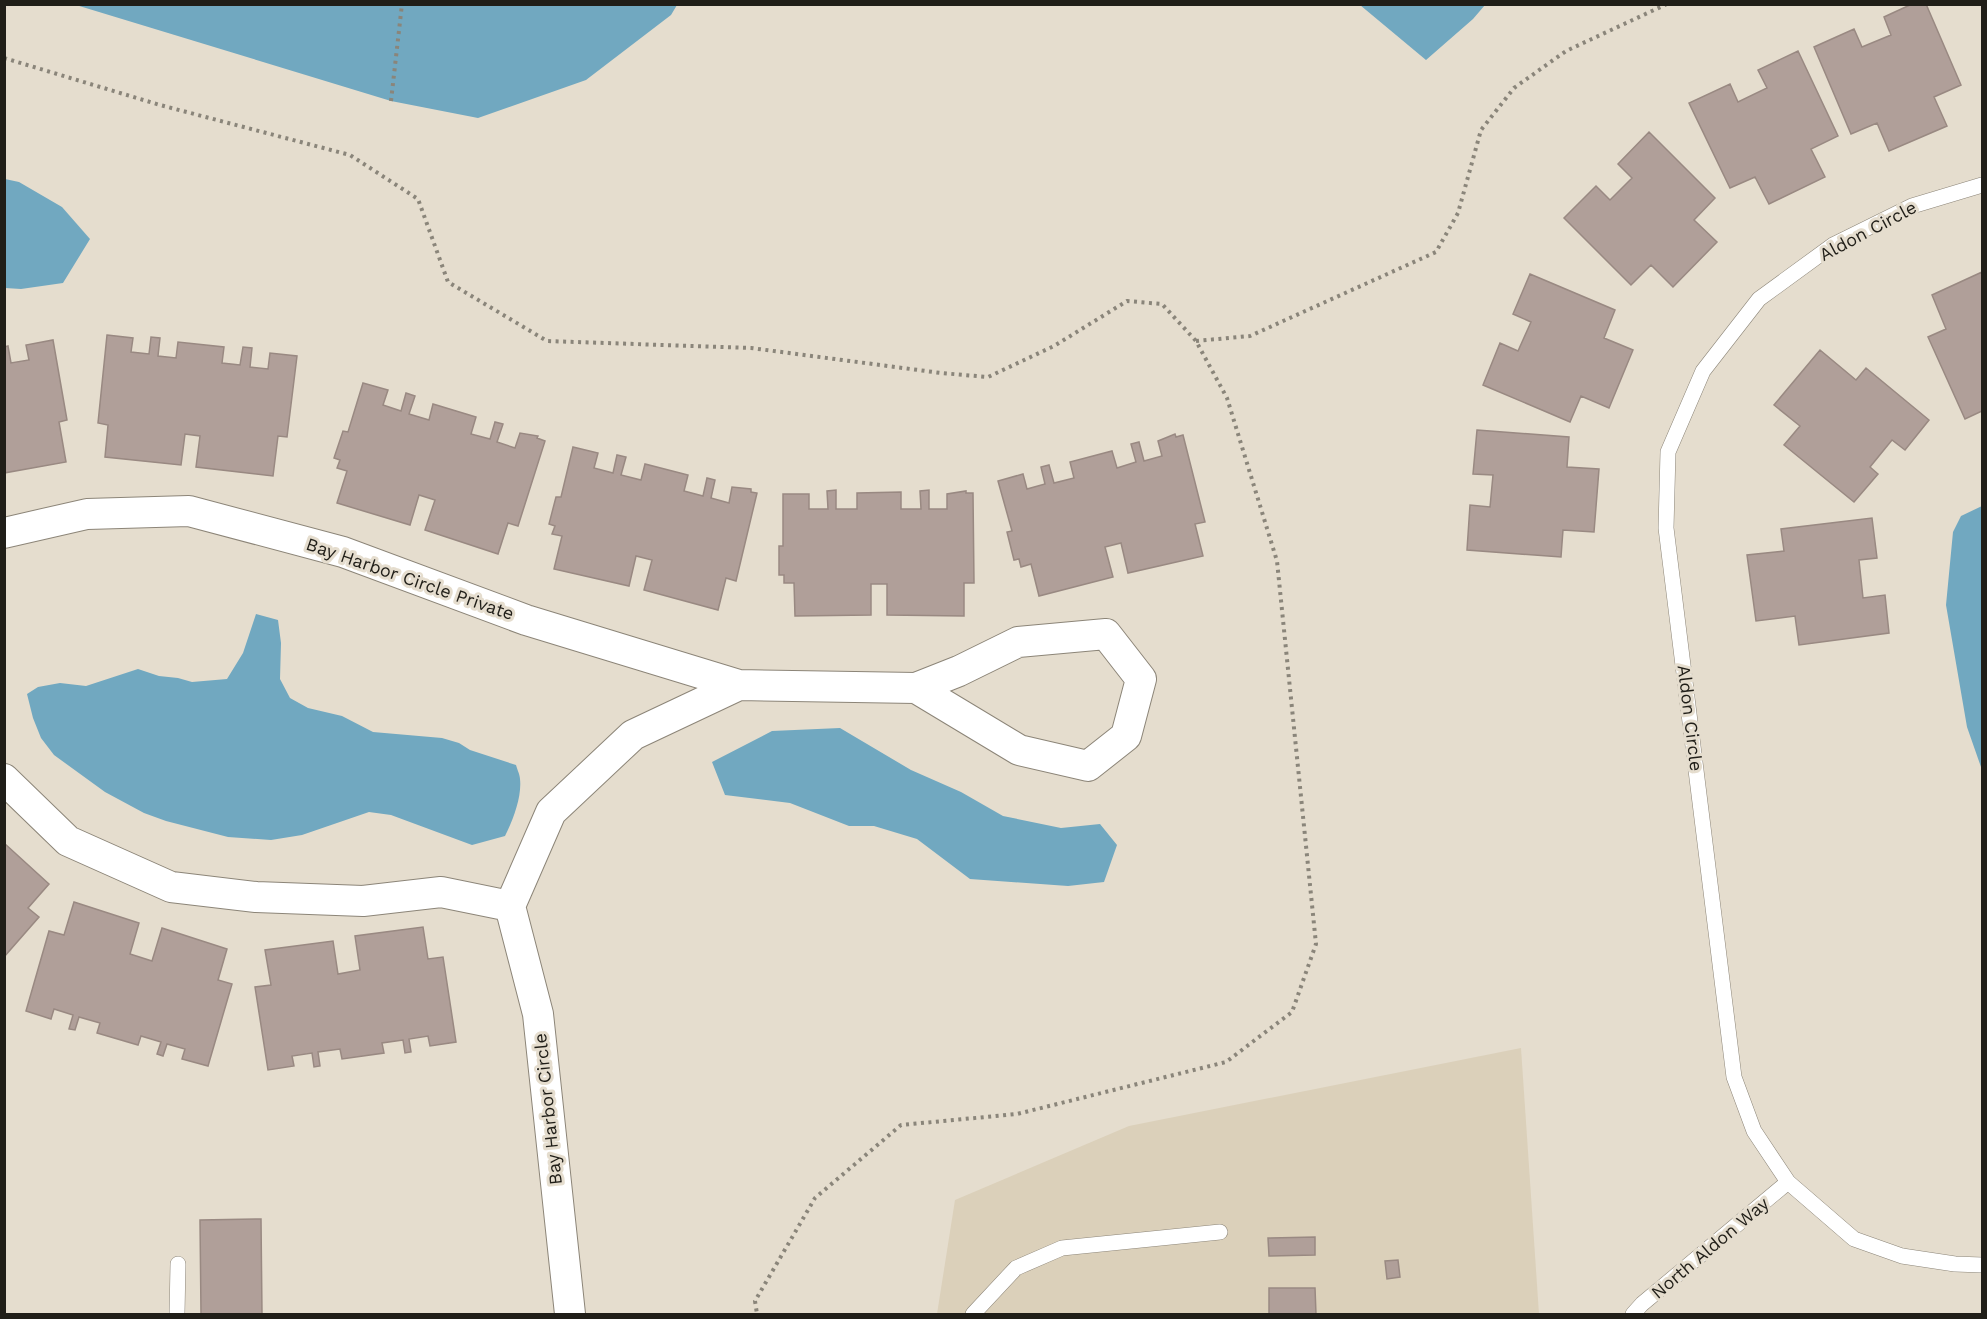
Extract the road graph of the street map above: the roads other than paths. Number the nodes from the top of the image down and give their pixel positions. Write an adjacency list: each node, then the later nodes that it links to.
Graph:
1 (1983, 185): 7 (lane, Aldon Circle)
2 (4, 533): 3 (street, Bay Harbor Circle Private)
3 (739, 685): 4 (street, Bay Harbor Circle Private); 6 (street, Bay Harbor Circle Private)
4 (916, 688): 4 (street, Bay Harbor Circle Private)
5 (4, 779): 6 (street)
6 (510, 906): 12 (street, Bay Harbor Circle)
7 (1788, 1182): 10 (lane, Aldon Circle); 14 (lane, North Aldon Way)
8 (1220, 1232): 13 (lane)
9 (178, 1264): 11 (lane)
10 (1983, 1265)
11 (177, 1314)
12 (570, 1314)
13 (973, 1314)
14 (1633, 1314)

